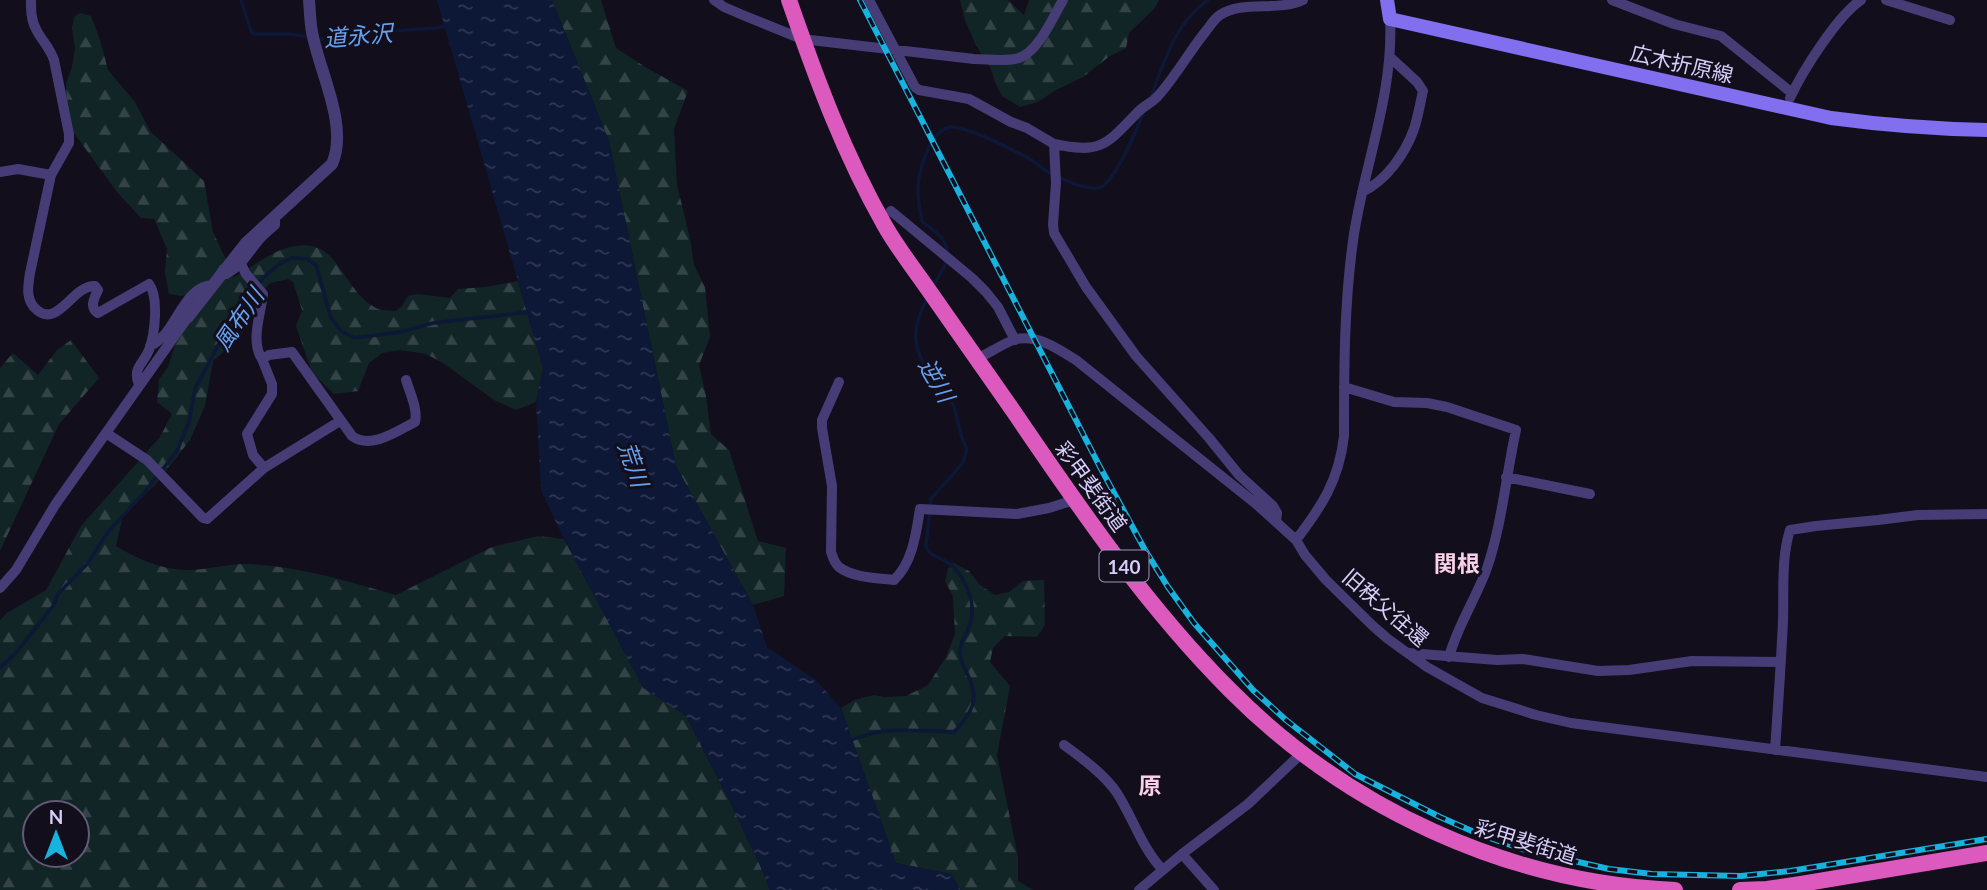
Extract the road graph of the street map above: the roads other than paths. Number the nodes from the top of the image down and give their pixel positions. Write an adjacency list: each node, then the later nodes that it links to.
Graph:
1 (31, 0): 22 (street)
2 (309, 0): 25 (street)
3 (714, 0): 14 (street)
4 (789, 0): 14 (highway, 彩甲斐街道 / 140)
5 (869, 0): 15 (street)
6 (1063, 0): 15 (street)
7 (1303, 0): 20 (street)
8 (1387, 0): 12 (main road)
9 (1612, 0): 17 (street)
10 (1886, 0): 13 (street)
11 (1852, 2): 17 (street)
12 (1390, 19): 16 (street); 18 (main road, 広木折原線)
13 (1951, 20)
14 (802, 39): 15 (street); 33 (highway, 彩甲斐街道 / 140)
15 (895, 49): 20 (street)
16 (1391, 58): 23 (street); 23 (street)
17 (1792, 93): 18 (street)
18 (1786, 107): 19 (main road, 広木折原線)
19 (1987, 131)
20 (1054, 144): 45 (street)
21 (0, 172): 22 (street)
22 (51, 175): 31 (street)
23 (1362, 192): 37 (street)
24 (891, 211): 30 (street)
25 (275, 216): 26 (street); 27 (street)
26 (242, 264): 27 (street); 32 (street)
27 (221, 273): 28 (street)
28 (212, 285): 29 (street); 31 (street)
29 (188, 317): 36 (street)
30 (1015, 340): 33 (street); 45 (street, 旧秩父往還)
31 (150, 346): 36 (street)
32 (262, 359): 38 (street); 40 (street)
33 (978, 359): 43 (highway, 彩甲斐街道 / 140)
34 (406, 380): 38 (street)
35 (839, 382): 43 (street)
36 (139, 385): 39 (street)
37 (1344, 387): 41 (street); 46 (street)
38 (340, 421): 40 (street)
39 (106, 433): 40 (street); 47 (street)
40 (264, 468)
41 (1506, 477): 42 (street); 49 (street)
42 (1590, 494)
43 (1074, 500): 53 (highway, 彩甲斐街道 / 140)
44 (1987, 514): 50 (street)
45 (1276, 522): 46 (street, 旧秩父往還)
46 (1296, 540): 48 (street, 旧秩父往還)
47 (0, 589)
48 (1409, 653): 49 (street); 52 (street, 旧秩父往還)
49 (1449, 657): 50 (street)
50 (1782, 662): 52 (street)
51 (1064, 745): 57 (street)
52 (1775, 750): 54 (street, 旧秩父往還)
53 (1303, 752): 56 (street); 60 (highway, 彩甲斐街道 / 140)
54 (1987, 777)
55 (1987, 853): 61 (highway)
56 (1182, 854): 57 (street); 59 (street)
57 (1162, 869): 58 (street)
58 (1139, 890)
59 (1214, 890)
60 (1675, 890)
61 (1740, 890)

